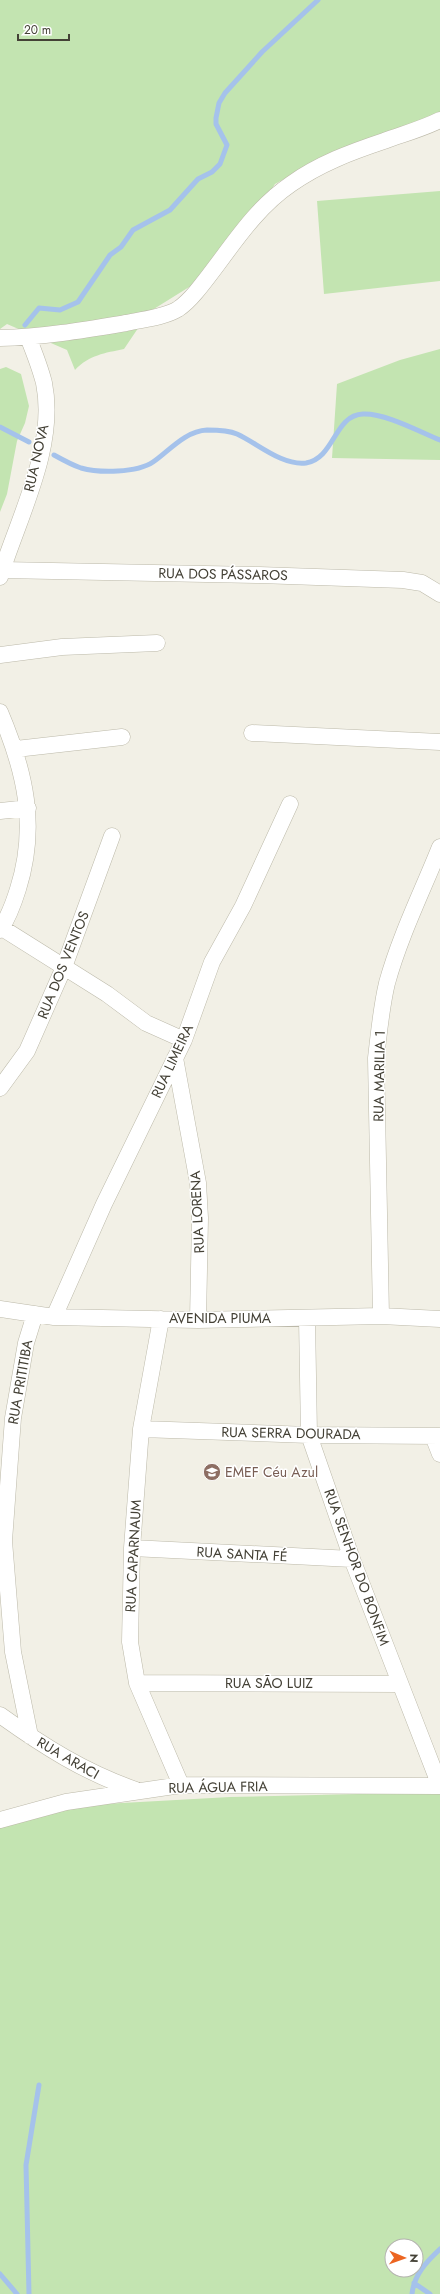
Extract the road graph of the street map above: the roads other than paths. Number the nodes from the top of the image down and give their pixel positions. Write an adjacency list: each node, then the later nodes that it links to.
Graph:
1 (440, 120): 2 (street)
2 (432, 128): 3 (street)
3 (28, 337): 4 (street); 5 (street, RUA NOVA)
4 (0, 338)
5 (1, 574): 6 (street, RUA DOS PÁSSAROS)
6 (440, 594)
7 (157, 643): 8 (street)
8 (0, 655)
9 (0, 712): 13 (street)
10 (252, 733): 12 (street)
11 (122, 737): 13 (street)
12 (440, 742)
13 (16, 749): 15 (street)
14 (290, 804): 21 (street, RUA LIMEIRA)
15 (28, 808): 16 (street); 19 (street)
16 (0, 811)
17 (112, 836): 20 (street, RUA DOS VENTOS)
18 (440, 847): 26 (street, RUA MARILIA 1)
19 (1, 929): 20 (street)
20 (64, 967): 21 (street); 23 (street, RUA DOS VENTOS)
21 (184, 1040): 22 (street, RUA LIMEIRA)
22 (175, 1058): 27 (street, RUA LIMEIRA); 31 (street, RUA LORENA)
23 (0, 1088)
24 (0, 1309): 25 (street, AVENIDA PIUMA)
25 (35, 1314): 27 (street, AVENIDA PIUMA); 41 (street, RUA PRITITIBA)
26 (381, 1316): 28 (street, AVENIDA PIUMA); 30 (street, AVENIDA PIUMA)
27 (54, 1317): 29 (street, AVENIDA PIUMA)
28 (307, 1318): 31 (street, AVENIDA PIUMA); 33 (street, RUA SENHOR DO BONFIM)
29 (161, 1319): 31 (street, AVENIDA PIUMA); 32 (street, RUA CAPARNAUM)
30 (440, 1319)
31 (198, 1320)
32 (141, 1429): 33 (street, RUA SERRA DOURADA); 36 (street, RUA CAPARNAUM)
33 (309, 1435): 34 (street, RUA SERRA DOURADA); 37 (street, RUA SENHOR DO BONFIM)
34 (437, 1436): 35 (street)
35 (440, 1454)
36 (132, 1548): 37 (street, RUA SANTA FÉ); 38 (street, RUA CAPARNAUM)
37 (352, 1560): 39 (street, RUA SENHOR DO BONFIM)
38 (137, 1683): 39 (street, RUA SÃO LUIZ); 42 (street, RUA CAPARNAUM)
39 (400, 1684): 43 (street, RUA SENHOR DO BONFIM)
40 (0, 1715): 41 (street, RUA ARACI)
41 (30, 1736): 44 (street, RUA ARACI)
42 (181, 1785): 43 (street, RUA ÁGUA FRIA); 44 (street, RUA ÁGUA FRIA)
43 (440, 1786)
44 (140, 1791): 45 (street, RUA ÁGUA FRIA)
45 (0, 1820)

